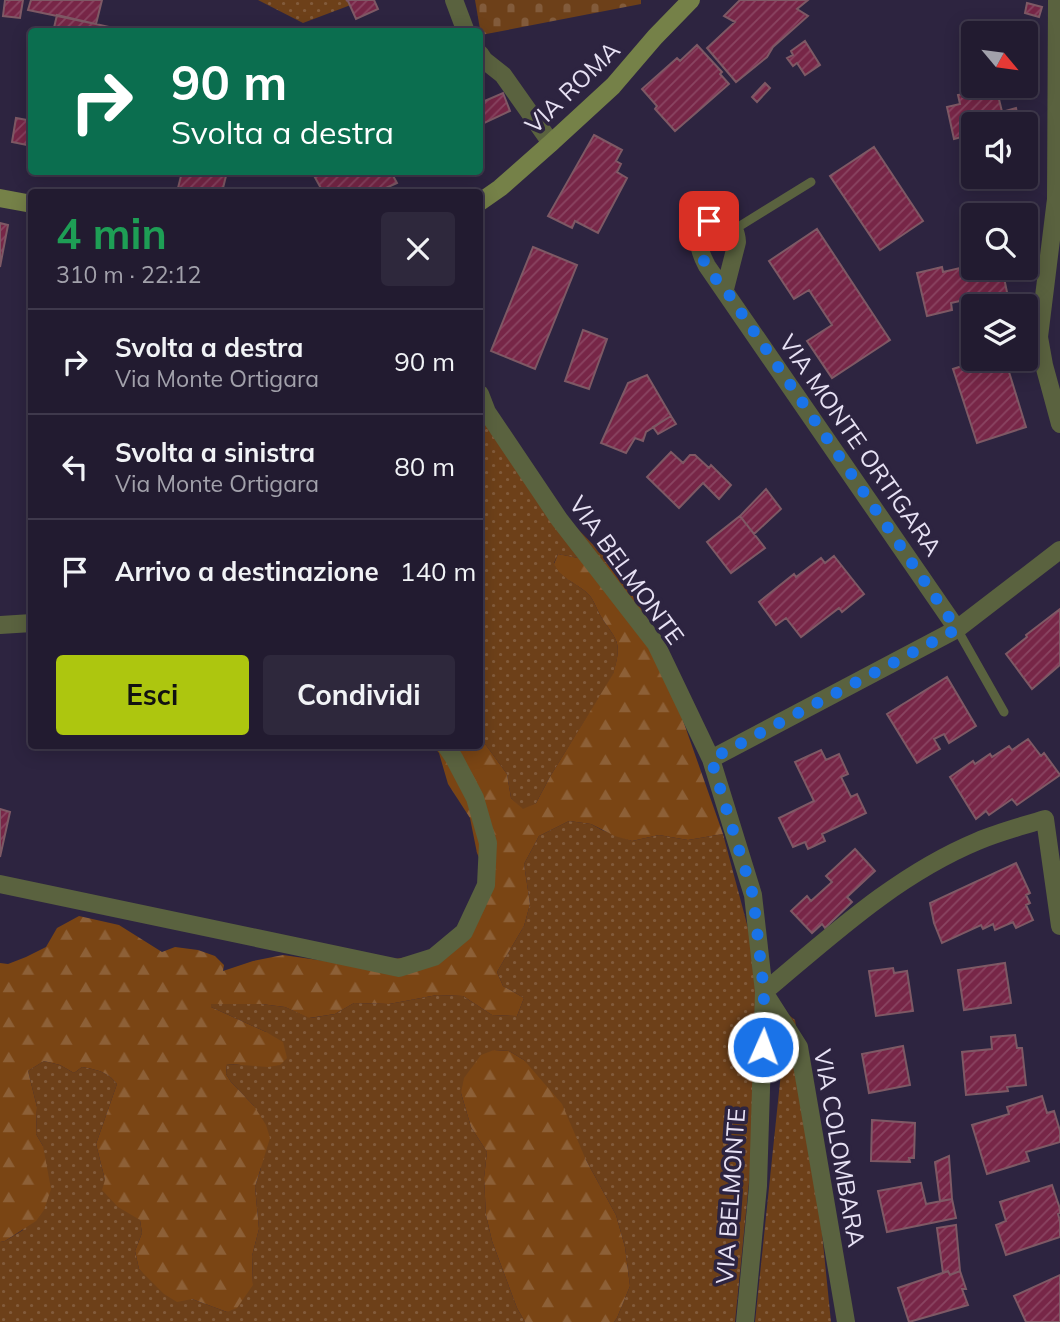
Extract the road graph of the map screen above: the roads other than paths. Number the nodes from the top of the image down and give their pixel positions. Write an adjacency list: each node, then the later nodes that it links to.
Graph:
1 (454, 0): 4 (street)
2 (691, 0): 6 (street, VIA ROMA)
3 (1057, 0): 14 (street)
4 (464, 28)
5 (483, 58): 6 (street)
6 (551, 143): 9 (street, VIA ROMA)
7 (811, 182): 11 (lane)
8 (0, 198): 10 (street)
9 (483, 200)
10 (28, 203)
11 (735, 229): 12 (street); 12 (street, VIA MONTE ORTIGARA)
12 (724, 289): 18 (street, VIA MONTE ORTIGARA)
13 (483, 402): 21 (street, VIA BELMONTE)
14 (1060, 424)
15 (1060, 550): 18 (street)
16 (28, 623): 17 (street)
17 (0, 625)
18 (957, 629): 19 (lane); 21 (street)
19 (1004, 712)
20 (448, 749): 22 (street)
21 (711, 759): 24 (street, VIA BELMONTE)
22 (0, 884)
23 (1060, 926): 24 (street)
24 (764, 992): 25 (street, VIA BELMONTE); 26 (street, VIA COLOMBARA)
25 (746, 1322)
26 (846, 1322)

